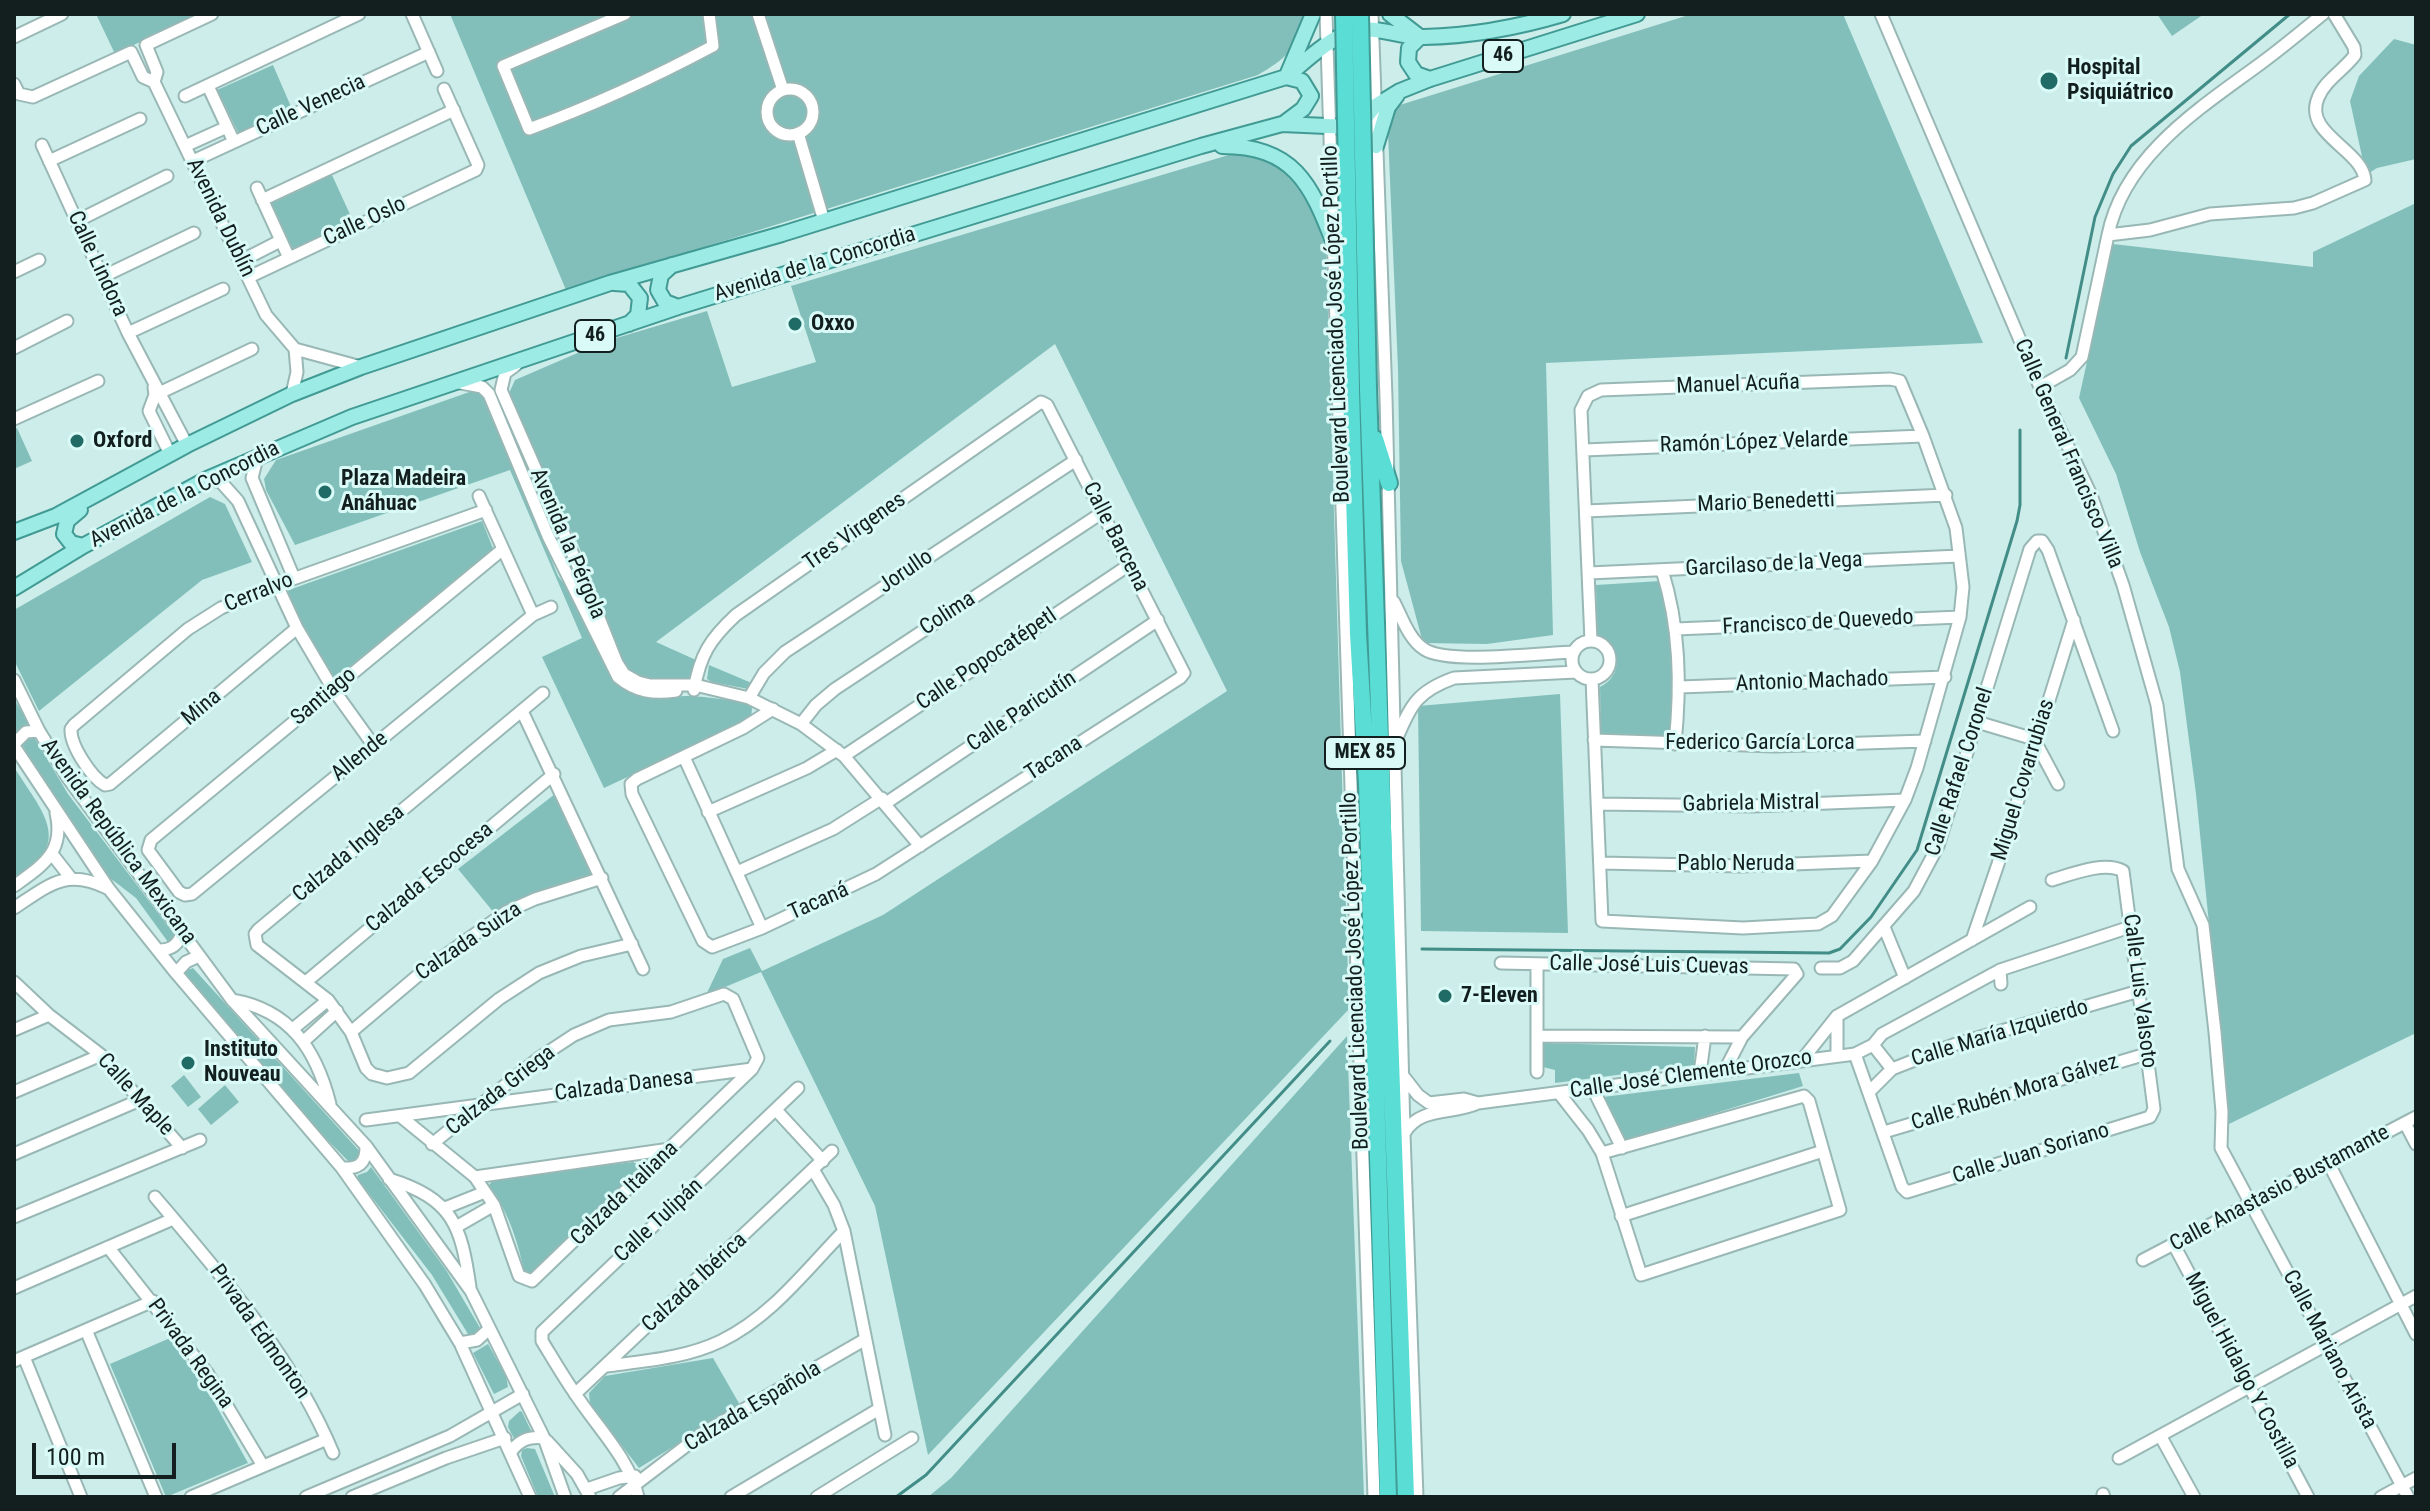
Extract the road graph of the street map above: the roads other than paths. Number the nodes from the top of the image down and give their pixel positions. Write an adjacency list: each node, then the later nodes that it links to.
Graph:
1 (62, 14): 18 (street)
2 (212, 14): 25 (street, Avenida Dublín)
3 (359, 14): 27 (street)
4 (412, 14): 21 (street)
5 (625, 14): 6 (street)
6 (709, 14)
7 (758, 14): 29 (street)
8 (1344, 14): 77 (highway, Boulevard Licenciado José López Portillo / MEX 85, bridge)
9 (1360, 14): 77 (highway, Boulevard Licenciado José López Portillo / MEX 85, bridge)
10 (1390, 14): 19 (main road)
11 (1563, 14): 19 (main road, Avenida de la Concordia / 46)
12 (1637, 14): 24 (main road, Avenida de la Concordia / 46)
13 (1881, 14): 75 (street, Calle General Francisco Villa)
14 (2323, 14): 52 (street)
15 (2334, 14): 52 (street)
16 (1316, 15): 20 (street, Boulevard Licenciado José López Portillo); 23 (main road)
17 (1372, 22): 19 (main road, Avenida de la Concordia / 46); 20 (main road, Avenida de la Concordia / 46); 32 (street, Boulevard Licenciado José López Portillo)
18 (14, 37)
19 (1420, 37): 24 (main road)
20 (1327, 44): 23 (main road, Avenida de la Concordia / 46); 36 (street, Boulevard Licenciado José López Portillo)
21 (429, 52): 22 (street); 39 (street, Calle Venecia)
22 (437, 71)
23 (1286, 77): 35 (main road); 50 (main road, Avenida de la Concordia / 46)
24 (1430, 79): 30 (main road, Avenida de la Concordia / 46)
25 (154, 82): 26 (street, Avenida Dublín); 41 (street, Avenida Dublín)
26 (14, 84)
27 (208, 86): 31 (street); 37 (street)
28 (444, 89): 33 (street)
29 (783, 90): 38 (street); 38 (street)
30 (1400, 91): 32 (main road, Avenida de la Concordia / 46); 43 (main road)
31 (185, 96)
32 (1374, 107): 36 (main road, Avenida de la Concordia / 46); 43 (street, Boulevard Licenciado José López Portillo)
33 (454, 110): 53 (street); 55 (street, Calle Oslo)
34 (140, 119): 44 (street)
35 (1282, 124): 36 (main road, Avenida de la Concordia / 46); 42 (main road, Avenida de la Concordia / 46)
36 (1331, 126): 47 (street, Boulevard Licenciado José López Portillo)
37 (227, 127): 39 (street); 41 (street, Calle Venecia)
38 (798, 133): 50 (street)
39 (234, 142): 45 (street, Calle Venecia)
40 (42, 145): 44 (street, Calle Lindora)
41 (185, 146): 45 (street, Avenida Dublín)
42 (1201, 146): 54 (main road); 64 (main road, Avenida de la Concordia / 46)
43 (1376, 146): 46 (street, Boulevard Licenciado José López Portillo)
44 (49, 161): 49 (street, Calle Lindora)
45 (193, 161): 57 (street, Avenida Dublín)
46 (1377, 172): 47 (street); 89 (street, Boulevard Licenciado José López Portillo)
47 (1332, 174): 54 (street, Boulevard Licenciado José López Portillo)
48 (167, 176): 49 (street)
49 (77, 221): 60 (street, Calle Lindora)
50 (824, 221): 58 (main road, Avenida de la Concordia / 46)
51 (194, 233): 60 (street)
52 (2108, 235): 75 (street)
53 (280, 241): 55 (street); 57 (street)
54 (1334, 244): 261 (street, Boulevard Licenciado José López Portillo)
55 (289, 258): 61 (street, Calle Oslo)
56 (39, 260): 59 (street)
57 (241, 261): 61 (street, Avenida Dublín)
58 (672, 265): 62 (main road, Avenida de la Concordia / 46); 64 (main road)
59 (14, 272)
60 (102, 277): 67 (street, Calle Lindora)
61 (249, 277): 70 (street, Avenida Dublín)
62 (610, 283): 66 (main road); 72 (main road, Avenida de la Concordia / 46)
63 (223, 289): 67 (street)
64 (678, 307): 66 (main road, Avenida de la Concordia / 46)
65 (67, 321): 68 (street)
66 (625, 326): 71 (main road, Avenida de la Concordia / 46)
67 (128, 333): 76 (street, Calle Lindora)
68 (14, 348)
69 (252, 349): 76 (street)
70 (295, 349): 72 (street); 78 (street)
71 (530, 356): 74 (main road, Avenida de la Concordia / 46); 98 (street, Avenida la Pérgola)
72 (361, 367): 78 (main road, Avenida de la Concordia / 46)
73 (98, 381): 81 (street)
74 (454, 382): 85 (main road, Avenida de la Concordia / 46); 99 (street, Avenida la Pérgola)
75 (2040, 387): 240 (street, Calle General Francisco Villa)
76 (156, 390): 83 (street, Calle Lindora); 86 (street, Calle Lindora)
77 (1360, 390): 80 (highway, Boulevard Licenciado José López Portillo / MEX 85); 261 (highway, Boulevard Licenciado José López Portillo / MEX 85)
78 (292, 394): 83 (main road, Avenida de la Concordia / 46)
79 (1047, 405): 87 (street, Calle Barcena); 133 (street, Tres Virgenes)
80 (1368, 417): 89 (highway); 266 (highway, Boulevard Licenciado José López Portillo / MEX 85)
81 (14, 419)
82 (1923, 436): 84 (street, Ramón López Velarde); 84 (street, Manuel Acuña); 92 (street)
83 (187, 445): 86 (main road, Avenida de la Concordia / 46)
84 (1584, 450): 96 (street)
85 (265, 452): 88 (main road, Avenida de la Concordia / 46); 91 (street)
86 (170, 454): 90 (main road, Avenida de la Concordia / 46)
87 (1076, 460): 97 (street, Calle Barcena); 136 (street, Jorullo)
88 (207, 479): 94 (street); 103 (main road, Avenida de la Concordia / 46)
89 (1389, 483): 113 (street, Boulevard Licenciado José López Portillo)
90 (108, 487): 100 (main road, Avenida de la Concordia / 46); 103 (main road)
91 (256, 493): 94 (street); 101 (street)
92 (1946, 495): 96 (street, Mario Benedetti); 105 (street)
93 (479, 496): 95 (street)
94 (238, 501): 102 (street)
95 (486, 510): 104 (street); 109 (street, Cerralvo)
96 (1586, 511): 108 (street)
97 (1103, 512): 106 (street, Calle Barcena); 140 (street, Colima)
98 (556, 517): 99 (street); 112 (street, Avenida la Pérgola)
99 (544, 522): 112 (street, Avenida la Pérgola)
100 (14, 532)
101 (274, 533): 102 (street); 109 (street)
102 (256, 541): 110 (street)
103 (83, 546): 111 (main road, Avenida de la Concordia / 46)
104 (503, 549): 115 (street); 134 (street, Santiago)
105 (1959, 556): 107 (street, Garcilaso de la Vega); 116 (street)
106 (1129, 565): 117 (street, Calle Barcena); 150 (street, Calle Popocatépetl)
107 (1662, 570): 108 (street, Garcilaso de la Vega); 120 (street)
108 (1589, 573): 121 (street)
109 (294, 578): 110 (street, Cerralvo)
110 (276, 585): 119 (street); 154 (street, Cerralvo)
111 (14, 588)
112 (581, 592): 133 (street, Avenida la Pérgola)
113 (1391, 598): 124 (street); 146 (street, Boulevard Licenciado José López Portillo)
114 (551, 607): 115 (street, Allende)
115 (533, 615): 149 (street, Allende)
116 (1960, 617): 120 (street, Francisco de Quevedo); 128 (street)
117 (1158, 620): 125 (street, Calle Barcena); 156 (street, Calle Paricutín)
118 (2074, 620): 139 (street, Calle Rafael Coronel); 142 (street); 145 (street, Miguel Covarrubias)
119 (297, 628): 134 (street); 154 (street, Mina)
120 (1676, 629): 132 (street)
121 (1591, 641): 122 (street); 130 (street)
122 (1574, 652): 123 (street); 126 (street)
123 (1499, 655): 124 (street); 127 (street)
124 (1455, 656): 129 (street)
125 (1183, 669): 160 (street, Tacana)
126 (1576, 672): 127 (street); 130 (street)
127 (1499, 675): 129 (street)
128 (1945, 677): 132 (street, Antonio Machado); 144 (street)
129 (1454, 678): 146 (street)
130 (1592, 679): 143 (street)
131 (14, 680): 141 (street, Avenida República Mexicana)
132 (1680, 687): 147 (street)
133 (697, 688): 136 (street)
134 (333, 689): 149 (street); 172 (street, Santiago)
135 (543, 693): 138 (street, Calzada Inglesa)
136 (749, 698): 137 (street)
137 (773, 709): 140 (street); 151 (street)
138 (522, 711): 152 (street); 190 (street, Calzada Inglesa)
139 (1977, 722): 145 (street); 175 (street, Calle Rafael Coronel)
140 (801, 724): 150 (street)
141 (39, 731): 148 (street); 178 (street, Avenida República Mexicana)
142 (2113, 731)
143 (1594, 740): 147 (street, Federico García Lorca); 157 (street)
144 (1925, 741): 147 (street, Federico García Lorca); 155 (street)
145 (2036, 741): 153 (street); 179 (street, Miguel Covarrubias)
146 (1396, 743): 217 (street, Boulevard Licenciado José López Portillo)
147 (1675, 744)
148 (14, 745): 158 (street, Avenida República Mexicana)
149 (374, 746): 172 (street, Allende)
150 (840, 753): 156 (street); 159 (street, Calle Popocatépetl)
151 (684, 757): 159 (street); 177 (street, Tacaná)
152 (554, 774): 167 (street); 190 (street, Calzada Escocesa)
153 (2058, 784)
154 (105, 785)
155 (1905, 800): 157 (street, Gabriela Mistral); 162 (street)
156 (884, 801): 160 (street); 165 (street, Calle Paricutín)
157 (1597, 804): 163 (street)
158 (55, 808): 161 (street); 171 (street, Avenida República Mexicana)
159 (708, 812): 165 (street)
160 (920, 846): 177 (street, Tacaná)
161 (52, 854): 164 (street); 166 (street)
162 (1872, 861): 163 (street, Pablo Neruda); 163 (street)
163 (1600, 863)
164 (33, 872): 169 (street); 170 (street)
165 (737, 872): 177 (street)
166 (70, 877): 170 (street); 171 (street)
167 (602, 878): 180 (street); 201 (street, Calzada Suiza)
168 (2052, 880): 176 (street, Calle Luis Valsoto)
169 (14, 886)
170 (46, 887): 174 (street)
171 (109, 889): 181 (street, Avenida República Mexicana)
172 (185, 895)
173 (2030, 907): 179 (street)
174 (14, 908)
175 (1884, 927): 185 (street, Calle Rafael Coronel); 189 (street)
176 (2130, 927): 187 (street, Calle José Clemente Orozco); 193 (street, Calle Luis Valsoto)
177 (762, 928)
178 (182, 932): 181 (street); 182 (street, Avenida República Mexicana)
179 (1972, 940): 189 (street)
180 (632, 944): 186 (street); 201 (street, Calzada Inglesa)
181 (159, 950): 188 (street, Avenida República Mexicana)
182 (199, 956): 188 (street); 194 (street, Avenida República Mexicana)
183 (1501, 963): 184 (street, Calle José Luis Cuevas)
184 (1537, 964): 202 (street); 204 (street, Calle José Luis Cuevas)
185 (1821, 968)
186 (643, 969)
187 (2000, 970): 192 (street); 206 (street, Calle José Clemente Orozco)
188 (176, 973): 248 (street, Avenida República Mexicana)
189 (1905, 978): 198 (street)
190 (307, 981): 195 (street, Calzada Inglesa)
191 (14, 982): 197 (street, Calle Maple)
192 (2001, 984)
193 (2139, 991): 208 (street, Calle Luis Valsoto); 213 (street, Calle María Izquierdo)
194 (232, 1000): 199 (street, Avenida República Mexicana); 226 (street, Avenida República Mexicana)
195 (328, 1000): 196 (street, Calzada Inglesa); 199 (street)
196 (337, 1011): 201 (street, Calzada Inglesa); 205 (street)
197 (49, 1015): 200 (street); 209 (street, Calle Maple)
198 (1837, 1016): 210 (street); 211 (street)
199 (294, 1028): 205 (street, Avenida República Mexicana)
200 (14, 1030)
201 (351, 1032)
202 (1537, 1036): 203 (street); 215 (street)
203 (1705, 1036): 204 (street); 216 (street)
204 (1742, 1037): 214 (street)
205 (304, 1041): 226 (street, Avenida República Mexicana)
206 (1873, 1045): 207 (street, Calle José Clemente Orozco); 213 (street)
207 (1855, 1054): 210 (street, Calle José Clemente Orozco); 220 (street)
208 (2146, 1054): 227 (street, Calle Luis Valsoto); 232 (street, Calle Rubén Mora Gálvez)
209 (101, 1055): 221 (street); 223 (street, Calle Maple)
210 (1837, 1056): 211 (street, Calle José Clemente Orozco)
211 (1802, 1060): 214 (street, Calle José Clemente Orozco)
212 (752, 1069): 225 (street, Calzada Danesa); 225 (street, Calzada Griega); 241 (street, Calzada Italiana)
213 (1892, 1069): 220 (street, Calle María Izquierdo)
214 (1725, 1070): 216 (street, Calle José Clemente Orozco)
215 (1537, 1072)
216 (1700, 1073): 219 (street, Calle José Clemente Orozco)
217 (1404, 1077): 224 (street, Calle José Clemente Orozco); 233 (street, Boulevard Licenciado José López Portillo)
218 (798, 1088): 228 (street, Calle Tulipán)
219 (1593, 1089): 222 (street, Calle José Clemente Orozco); 239 (street)
220 (1870, 1091): 232 (street)
221 (14, 1092)
222 (1559, 1093): 224 (street, Calle José Clemente Orozco); 244 (street)
223 (140, 1100): 238 (street, Calle Maple); 245 (street)
224 (1478, 1103): 233 (street, Calle José Clemente Orozco)
225 (482, 1104): 229 (street, Calzada Danesa); 235 (street, Calzada Griega)
226 (332, 1108): 237 (street, Avenida República Mexicana)
227 (2154, 1109): 232 (street, Calle Juan Soriano)
228 (776, 1110): 246 (street); 283 (street, Calle Tulipán)
229 (400, 1116): 230 (street, Calzada Danesa); 235 (street)
230 (366, 1120)
231 (2410, 1120): 236 (street); 247 (street, Calle Anastasio Bustamante)
232 (1884, 1132)
233 (1404, 1134): 271 (street, Boulevard Licenciado José López Portillo)
234 (200, 1140): 238 (street)
235 (432, 1144): 250 (street, Calzada Griega)
236 (2416, 1144)
237 (366, 1146): 248 (street); 251 (street, Avenida República Mexicana)
238 (182, 1148): 258 (street)
239 (1622, 1148): 243 (street); 244 (street)
240 (2221, 1148): 254 (street, Calle Mariano Arista)
241 (671, 1149): 250 (street); 255 (street, Calzada Italiana)
242 (832, 1151): 246 (street, Calzada Ibérica)
243 (1823, 1151): 257 (street); 257 (street)
244 (1602, 1153): 257 (street)
245 (14, 1154)
246 (823, 1161): 249 (street, Calzada Ibérica)
247 (2328, 1162): 254 (street, Calle Anastasio Bustamante); 272 (street)
248 (342, 1168): 277 (street, Avenida República Mexicana)
249 (814, 1171): 262 (street); 280 (street, Calzada Ibérica)
250 (475, 1177): 252 (street, Calzada Griega)
251 (389, 1179): 256 (street, Avenida República Mexicana); 268 (street, Avenida República Mexicana)
252 (485, 1192): 255 (street, Calzada Griega); 256 (street)
253 (155, 1197): 259 (street, Privada Edmonton)
254 (2250, 1204): 263 (street, Calle Anastasio Bustamante); 278 (street, Calle Mariano Arista)
255 (494, 1205): 260 (street)
256 (445, 1208): 260 (street, Avenida República Mexicana)
257 (1621, 1216)
258 (14, 1217)
259 (173, 1219): 264 (street); 291 (street, Privada Edmonton)
260 (456, 1227): 268 (street, Avenida República Mexicana)
261 (1372, 1227): 312 (street, Boulevard Licenciado José López Portillo); 313 (highway, Boulevard Licenciado José López Portillo / MEX 85)
262 (844, 1231): 276 (street); 280 (street)
263 (2174, 1245): 265 (street, Calle Anastasio Bustamante); 281 (street, Miguel Hidalgo Y Costilla)
264 (108, 1247): 267 (street); 270 (street, Privada Regina)
265 (2143, 1260)
266 (1397, 1270): 271 (highway); 314 (highway, Boulevard Licenciado José López Portillo / MEX 85)
267 (14, 1288)
268 (471, 1291): 273 (street, Avenida República Mexicana)
269 (2416, 1296): 272 (street)
270 (153, 1301): 274 (street); 295 (street, Privada Regina)
271 (1412, 1302): 315 (street, Boulevard Licenciado José López Portillo)
272 (2400, 1304): 275 (street); 278 (street)
273 (489, 1329): 277 (street); 282 (street, Avenida República Mexicana)
274 (86, 1330): 279 (street); 303 (street)
275 (2416, 1334)
276 (864, 1340): 284 (street); 298 (street, Calzada Española)
277 (460, 1343): 285 (street, Avenida República Mexicana)
278 (2326, 1345): 281 (street); 299 (street, Calle Mariano Arista)
279 (19, 1359): 302 (street)
280 (607, 1366): 283 (street, Calzada Ibérica)
281 (2250, 1388): 287 (street); 317 (street, Miguel Hidalgo Y Costilla)
282 (523, 1394): 285 (street); 289 (street, Avenida República Mexicana)
283 (575, 1394): 298 (street)
284 (879, 1409): 286 (street); 310 (street)
285 (492, 1411): 288 (street, Avenida República Mexicana); 305 (street)
286 (885, 1435)
287 (2161, 1437): 294 (street); 316 (street)
288 (505, 1438): 292 (street, Avenida República Mexicana); 306 (street)
289 (544, 1438): 292 (street); 300 (street, Avenida República Mexicana); 308 (street, Avenida República Mexicana)
290 (912, 1438): 311 (street)
291 (327, 1439): 293 (street, Privada Edmonton); 295 (street)
292 (511, 1452): 307 (street, Avenida República Mexicana)
293 (333, 1453)
294 (2119, 1458)
295 (263, 1466): 297 (street)
296 (2416, 1478): 299 (street)
297 (221, 1484): 301 (street); 304 (street)
298 (637, 1484): 300 (street); 309 (street, Calzada Española)
299 (2405, 1492): 318 (street)
300 (588, 1493)
301 (197, 1496)
302 (81, 1497)
303 (156, 1497)
304 (226, 1497)
305 (306, 1497)
306 (352, 1497)
307 (530, 1497)
308 (565, 1497)
309 (619, 1497)
310 (731, 1497)
311 (817, 1497)
312 (1374, 1497)
313 (1388, 1497)
314 (1406, 1497)
315 (1417, 1497)
316 (2194, 1497)
317 (2308, 1497)
318 (2381, 1497)

